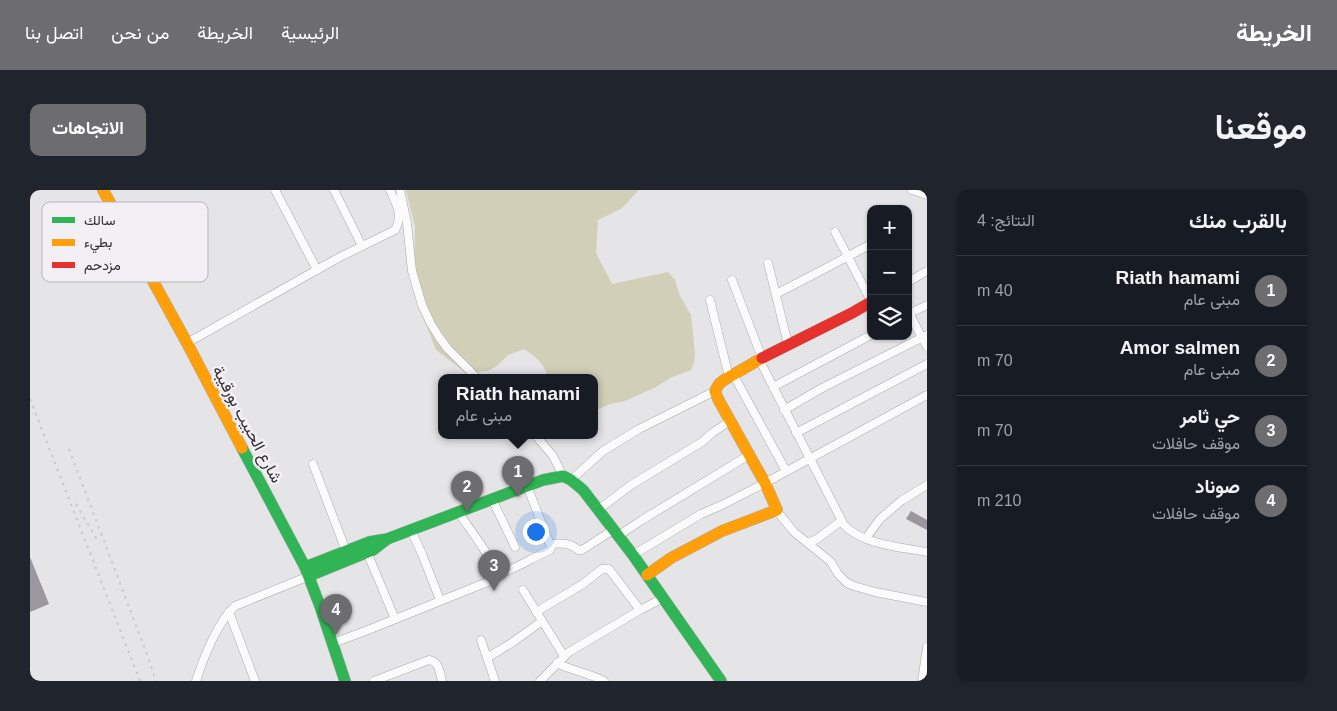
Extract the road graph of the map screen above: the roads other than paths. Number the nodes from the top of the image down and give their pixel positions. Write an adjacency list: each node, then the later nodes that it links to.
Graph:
1 (103, 190): 8 (main road, شارع الحبيب بورقيبة)
2 (276, 190): 14 (street)
3 (334, 190): 10 (street)
4 (390, 190): 10 (street)
5 (400, 190): 33 (street)
6 (912, 190): 7 (street)
7 (927, 195)
8 (110, 202)
9 (835, 232): 12 (street)
10 (362, 246): 14 (street)
11 (867, 246): 12 (street)
12 (848, 257): 19 (street); 20 (street)
13 (768, 263): 19 (street)
14 (317, 270): 28 (street)
15 (927, 271): 17 (street)
16 (732, 280): 31 (street)
17 (912, 280)
18 (154, 282): 28 (main road, شارع الحبيب بورقيبة)
19 (776, 294): 29 (street)
20 (867, 295)
21 (710, 300): 34 (street)
22 (867, 304): 29 (main road)
23 (927, 305): 24 (street)
24 (912, 312)
25 (912, 317): 26 (street)
26 (925, 336): 30 (street); 38 (street)
27 (867, 337): 35 (street)
28 (187, 343): 66 (main road, شارع الحبيب بورقيبة)
29 (788, 344): 31 (main road)
30 (927, 346)
31 (761, 359): 34 (main road); 35 (street)
32 (927, 364): 40 (street)
33 (473, 374)
34 (731, 375): 36 (main road); 45 (street)
35 (773, 387): 38 (street)
36 (715, 391): 39 (main road); 46 (street)
37 (927, 395): 43 (street)
38 (784, 410): 40 (street)
39 (730, 421): 42 (main road); 51 (street)
40 (796, 434): 43 (street)
41 (539, 439): 46 (street)
42 (749, 455): 47 (main road); 56 (street)
43 (809, 458): 45 (street); 54 (street)
44 (312, 464): 62 (street)
45 (786, 471): 47 (street)
46 (567, 478): 49 (main road); 51 (main road)
47 (765, 483): 52 (main road); 65 (street)
48 (927, 485): 57 (street)
49 (527, 486): 50 (main road); 59 (street)
50 (492, 499): 53 (main road); 61 (street)
51 (598, 510): 56 (main road)
52 (776, 510): 60 (street); 68 (main road)
53 (458, 512): 55 (main road); 67 (street)
54 (841, 521): 57 (street); 60 (street)
55 (411, 530): 58 (main road); 71 (street)
56 (615, 533): 59 (street); 65 (main road)
57 (866, 538): 64 (street)
58 (387, 539): 62 (main road); 63 (main road)
59 (551, 544): 67 (street)
60 (808, 544): 72 (street)
61 (515, 547)
62 (346, 551): 66 (main road)
63 (367, 552): 66 (main road); 76 (street)
64 (927, 552)
65 (633, 555): 68 (main road)
66 (307, 572): 74 (street); 79 (main road, شارع الحبيب بورقيبة)
67 (497, 575): 71 (street)
68 (647, 575): 70 (main road)
69 (523, 590): 75 (street)
70 (663, 598): 73 (street); 93 (main road)
71 (440, 600): 76 (street)
72 (927, 602)
73 (640, 610): 75 (street); 81 (street)
74 (229, 612): 85 (street); 86 (street)
75 (536, 612): 77 (street)
76 (394, 619): 79 (street)
77 (542, 621): 81 (street); 82 (street)
78 (481, 640): 82 (street)
79 (333, 643): 87 (main road, شارع الحبيب بورقيبة)
80 (927, 647): 84 (street)
81 (564, 656): 83 (street)
82 (487, 658): 90 (street)
83 (557, 663): 91 (street); 92 (street)
84 (926, 664): 94 (street)
85 (196, 681)
86 (255, 681)
87 (345, 681)
88 (374, 681): 89 (street)
89 (442, 681)
90 (495, 681)
91 (540, 681)
92 (604, 681)
93 (721, 681)
94 (922, 681)

